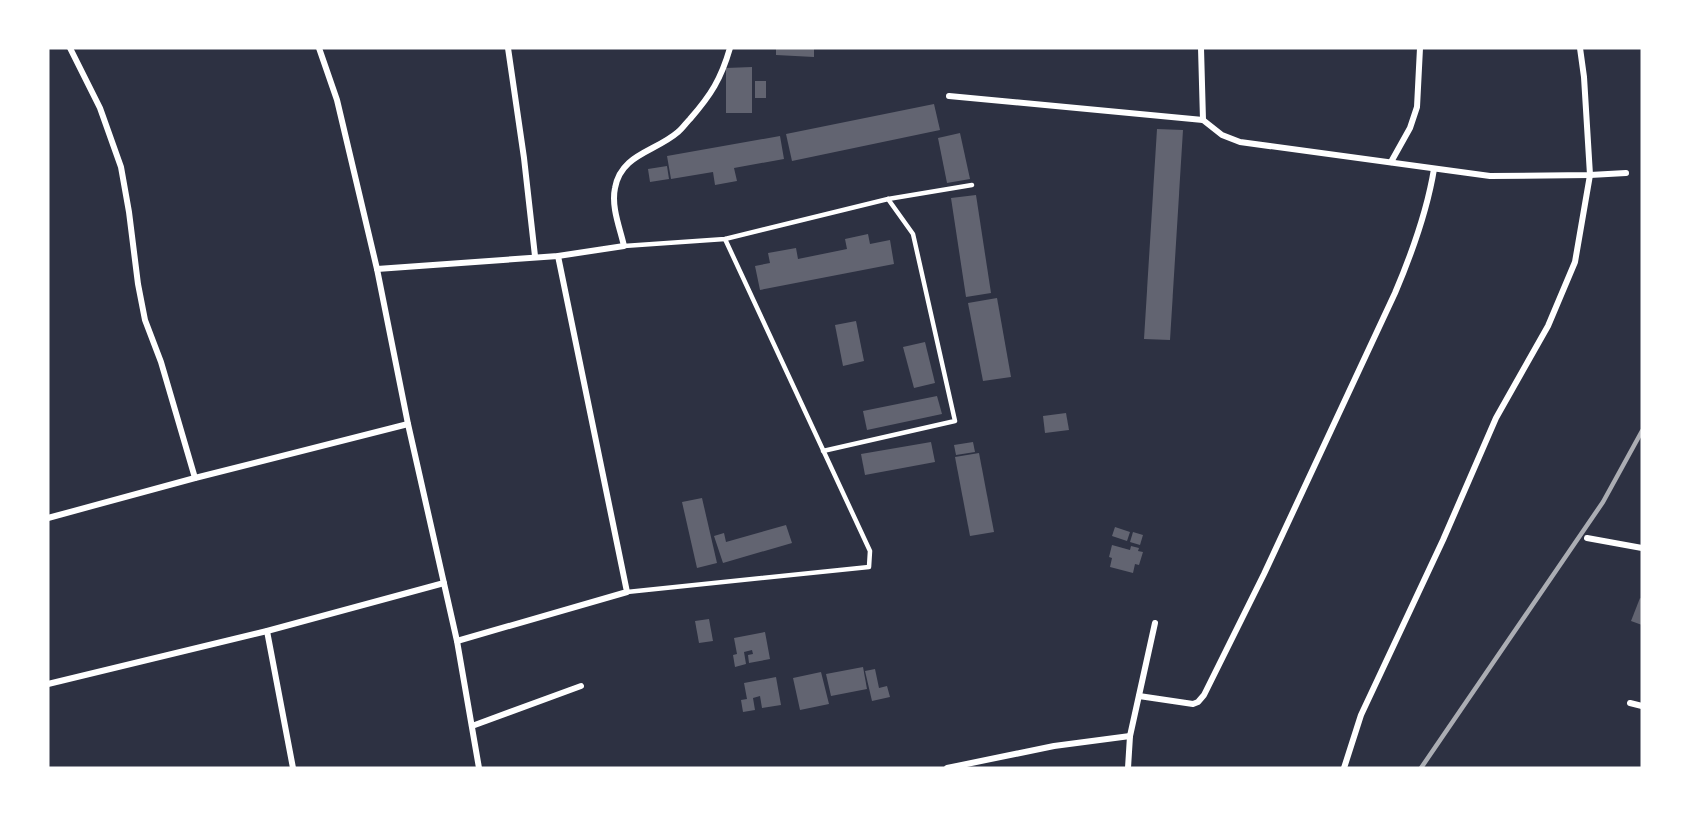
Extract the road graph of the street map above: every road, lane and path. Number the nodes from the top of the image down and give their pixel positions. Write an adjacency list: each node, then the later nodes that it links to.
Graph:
1 (70, 48): 23 (street)
2 (319, 48): 20 (street)
3 (508, 48): 18 (street)
4 (730, 48): 17 (street)
5 (1201, 48): 9 (street)
6 (1420, 48): 10 (street)
7 (1580, 48): 13 (street)
8 (949, 96): 9 (street)
9 (1203, 120): 10 (street)
10 (1391, 162): 11 (street)
11 (1434, 169): 13 (street); 34 (street)
12 (1626, 173): 13 (street)
13 (1590, 175): 43 (street)
14 (972, 185): 15 (lane)
15 (888, 199): 16 (lane); 22 (lane)
16 (725, 239): 17 (lane); 22 (lane)
17 (624, 246): 19 (street)
18 (535, 256): 19 (street); 20 (street)
19 (558, 256): 28 (street)
20 (377, 269): 21 (street)
21 (408, 424): 23 (street); 27 (street)
22 (823, 451): 28 (lane)
23 (195, 478): 24 (street)
24 (48, 518)
25 (1587, 538): 26 (street)
26 (1642, 548)
27 (444, 583): 30 (street); 31 (street)
28 (627, 592): 31 (street)
29 (1155, 623): 34 (street)
30 (267, 631): 32 (street); 39 (street)
31 (457, 640): 37 (street)
32 (48, 684)
33 (581, 686): 37 (street)
34 (1139, 696): 38 (street)
35 (1630, 703): 36 (street)
36 (1642, 706)
37 (472, 726): 40 (street)
38 (1130, 736): 41 (street); 42 (street)
39 (293, 768)
40 (479, 768)
41 (947, 768)
42 (1128, 768)
43 (1344, 768)

